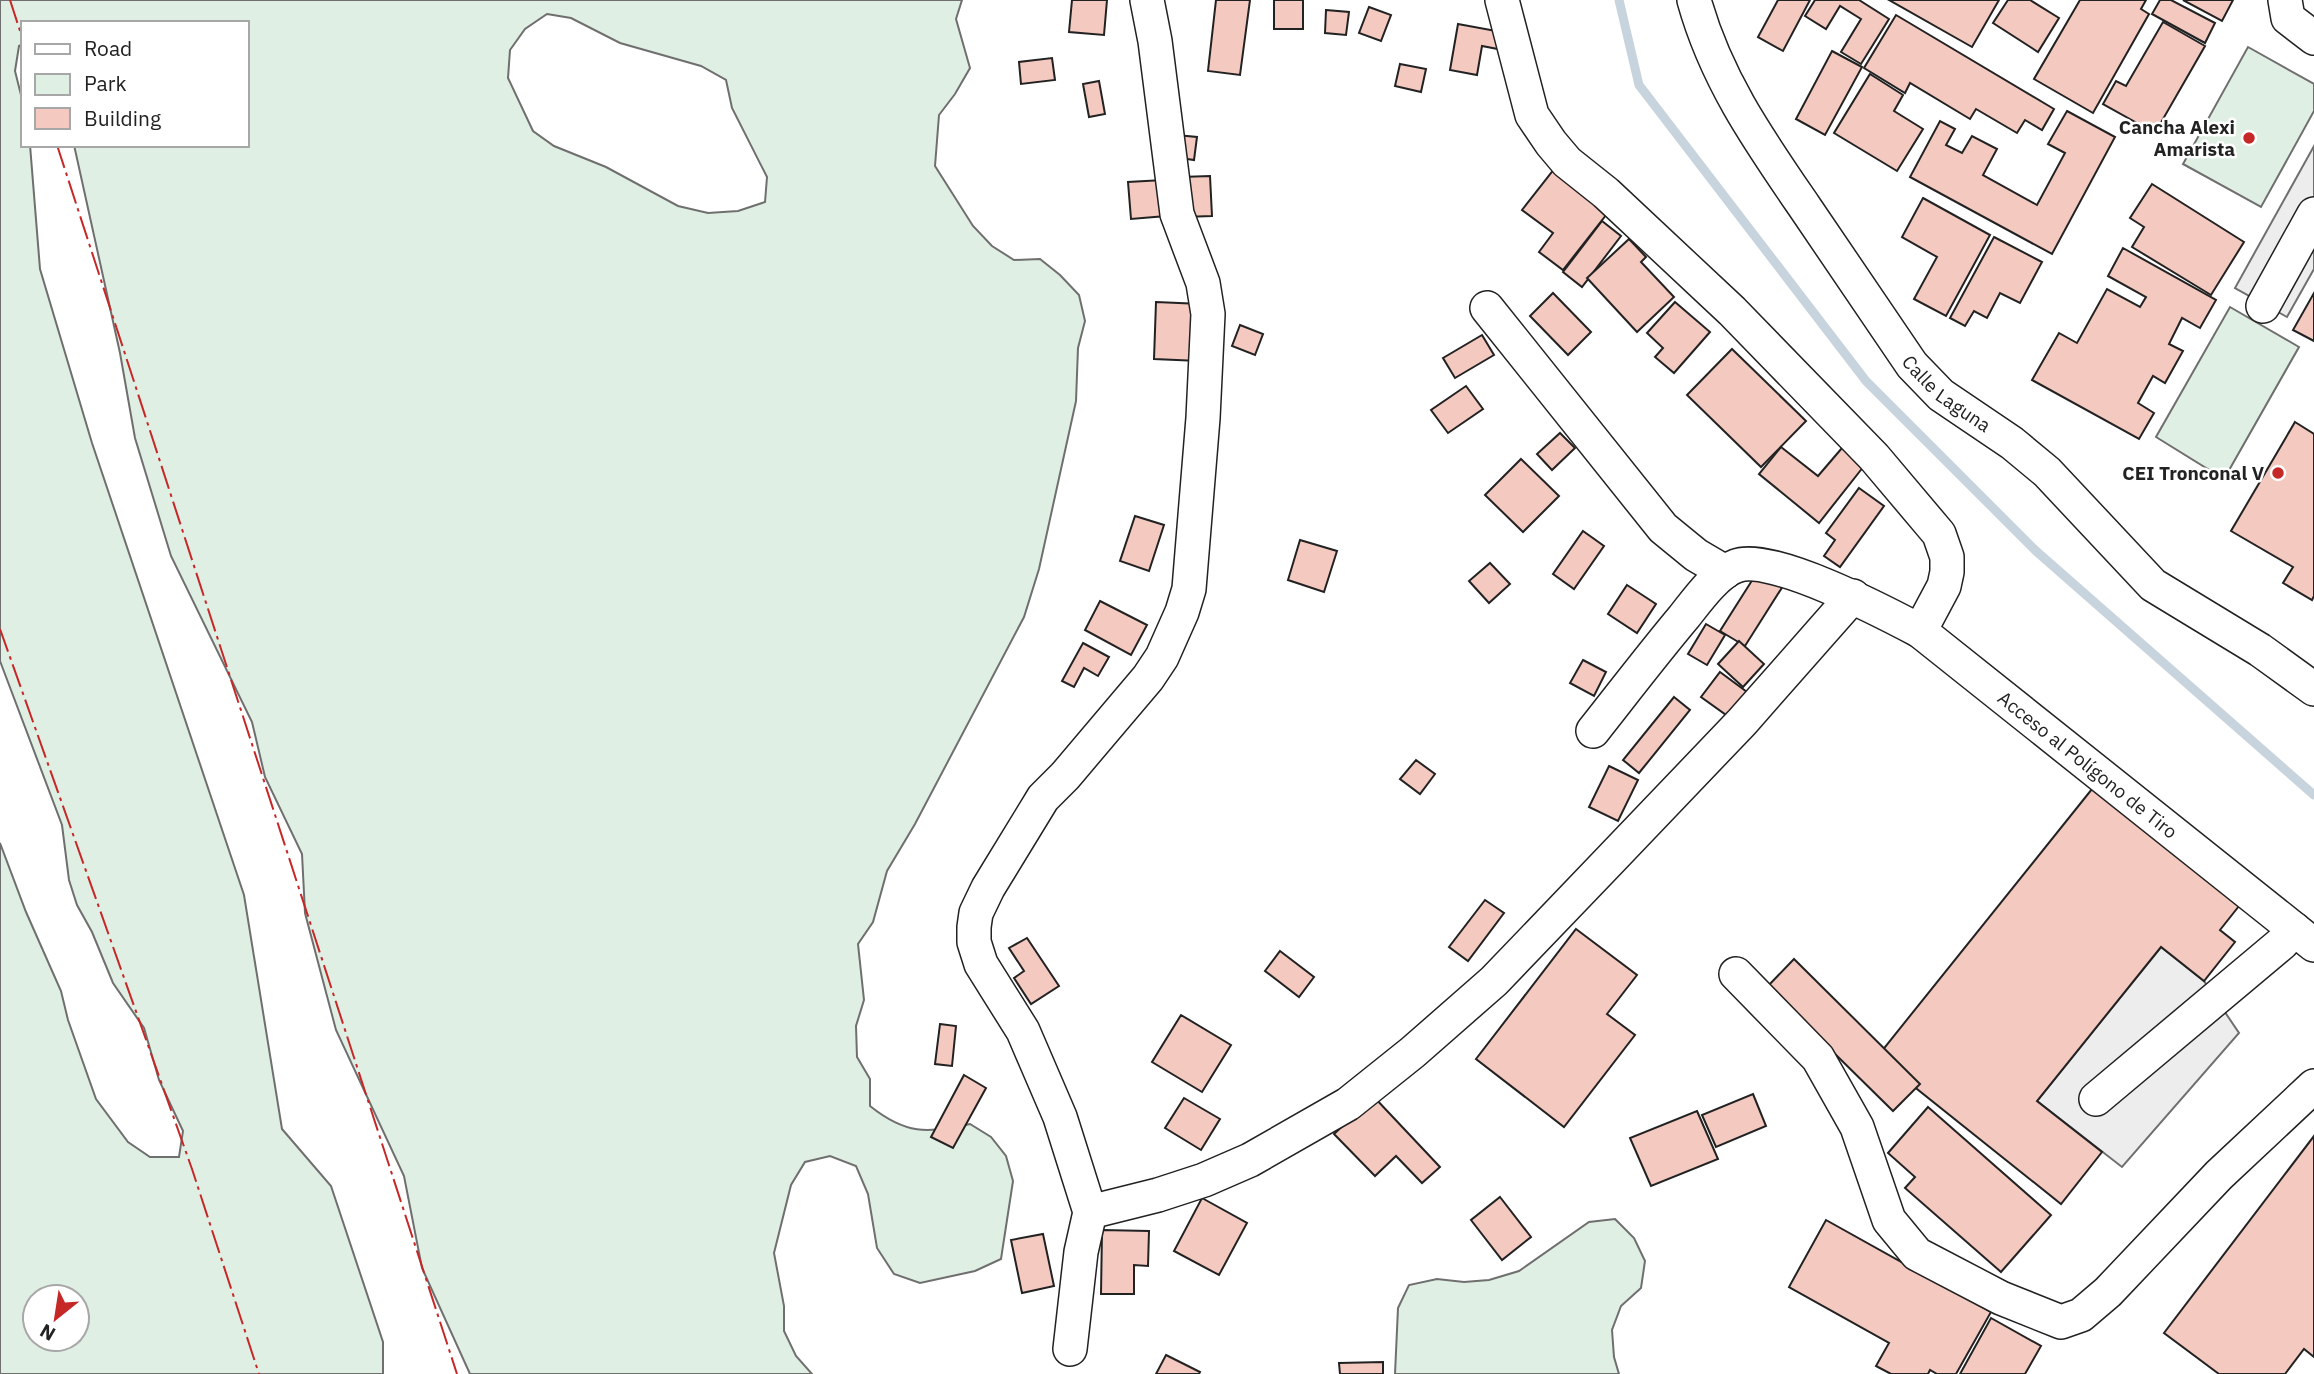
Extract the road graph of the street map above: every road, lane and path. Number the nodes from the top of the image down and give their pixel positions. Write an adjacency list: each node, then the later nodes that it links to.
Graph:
1 (1147, 0): 18 (street)
2 (1502, 0): 11 (street)
3 (1694, 0): 12 (street, Calle Laguna)
4 (2286, 9): 5 (street)
5 (2314, 38)
6 (2314, 214): 7 (street)
7 (2263, 306)
8 (1487, 308): 9 (street)
9 (1725, 572): 10 (street, Acceso al Polígono de Tiro); 13 (street)
10 (1853, 596): 11 (street, Acceso al Polígono de Tiro); 18 (street)
11 (1920, 631): 14 (street, Acceso al Polígono de Tiro)
12 (2314, 689)
13 (1593, 731)
14 (2304, 937): 17 (street)
15 (1736, 974): 16 (street)
16 (2314, 1086)
17 (2096, 1099)
18 (1090, 1212): 19 (street)
19 (1070, 1349)

